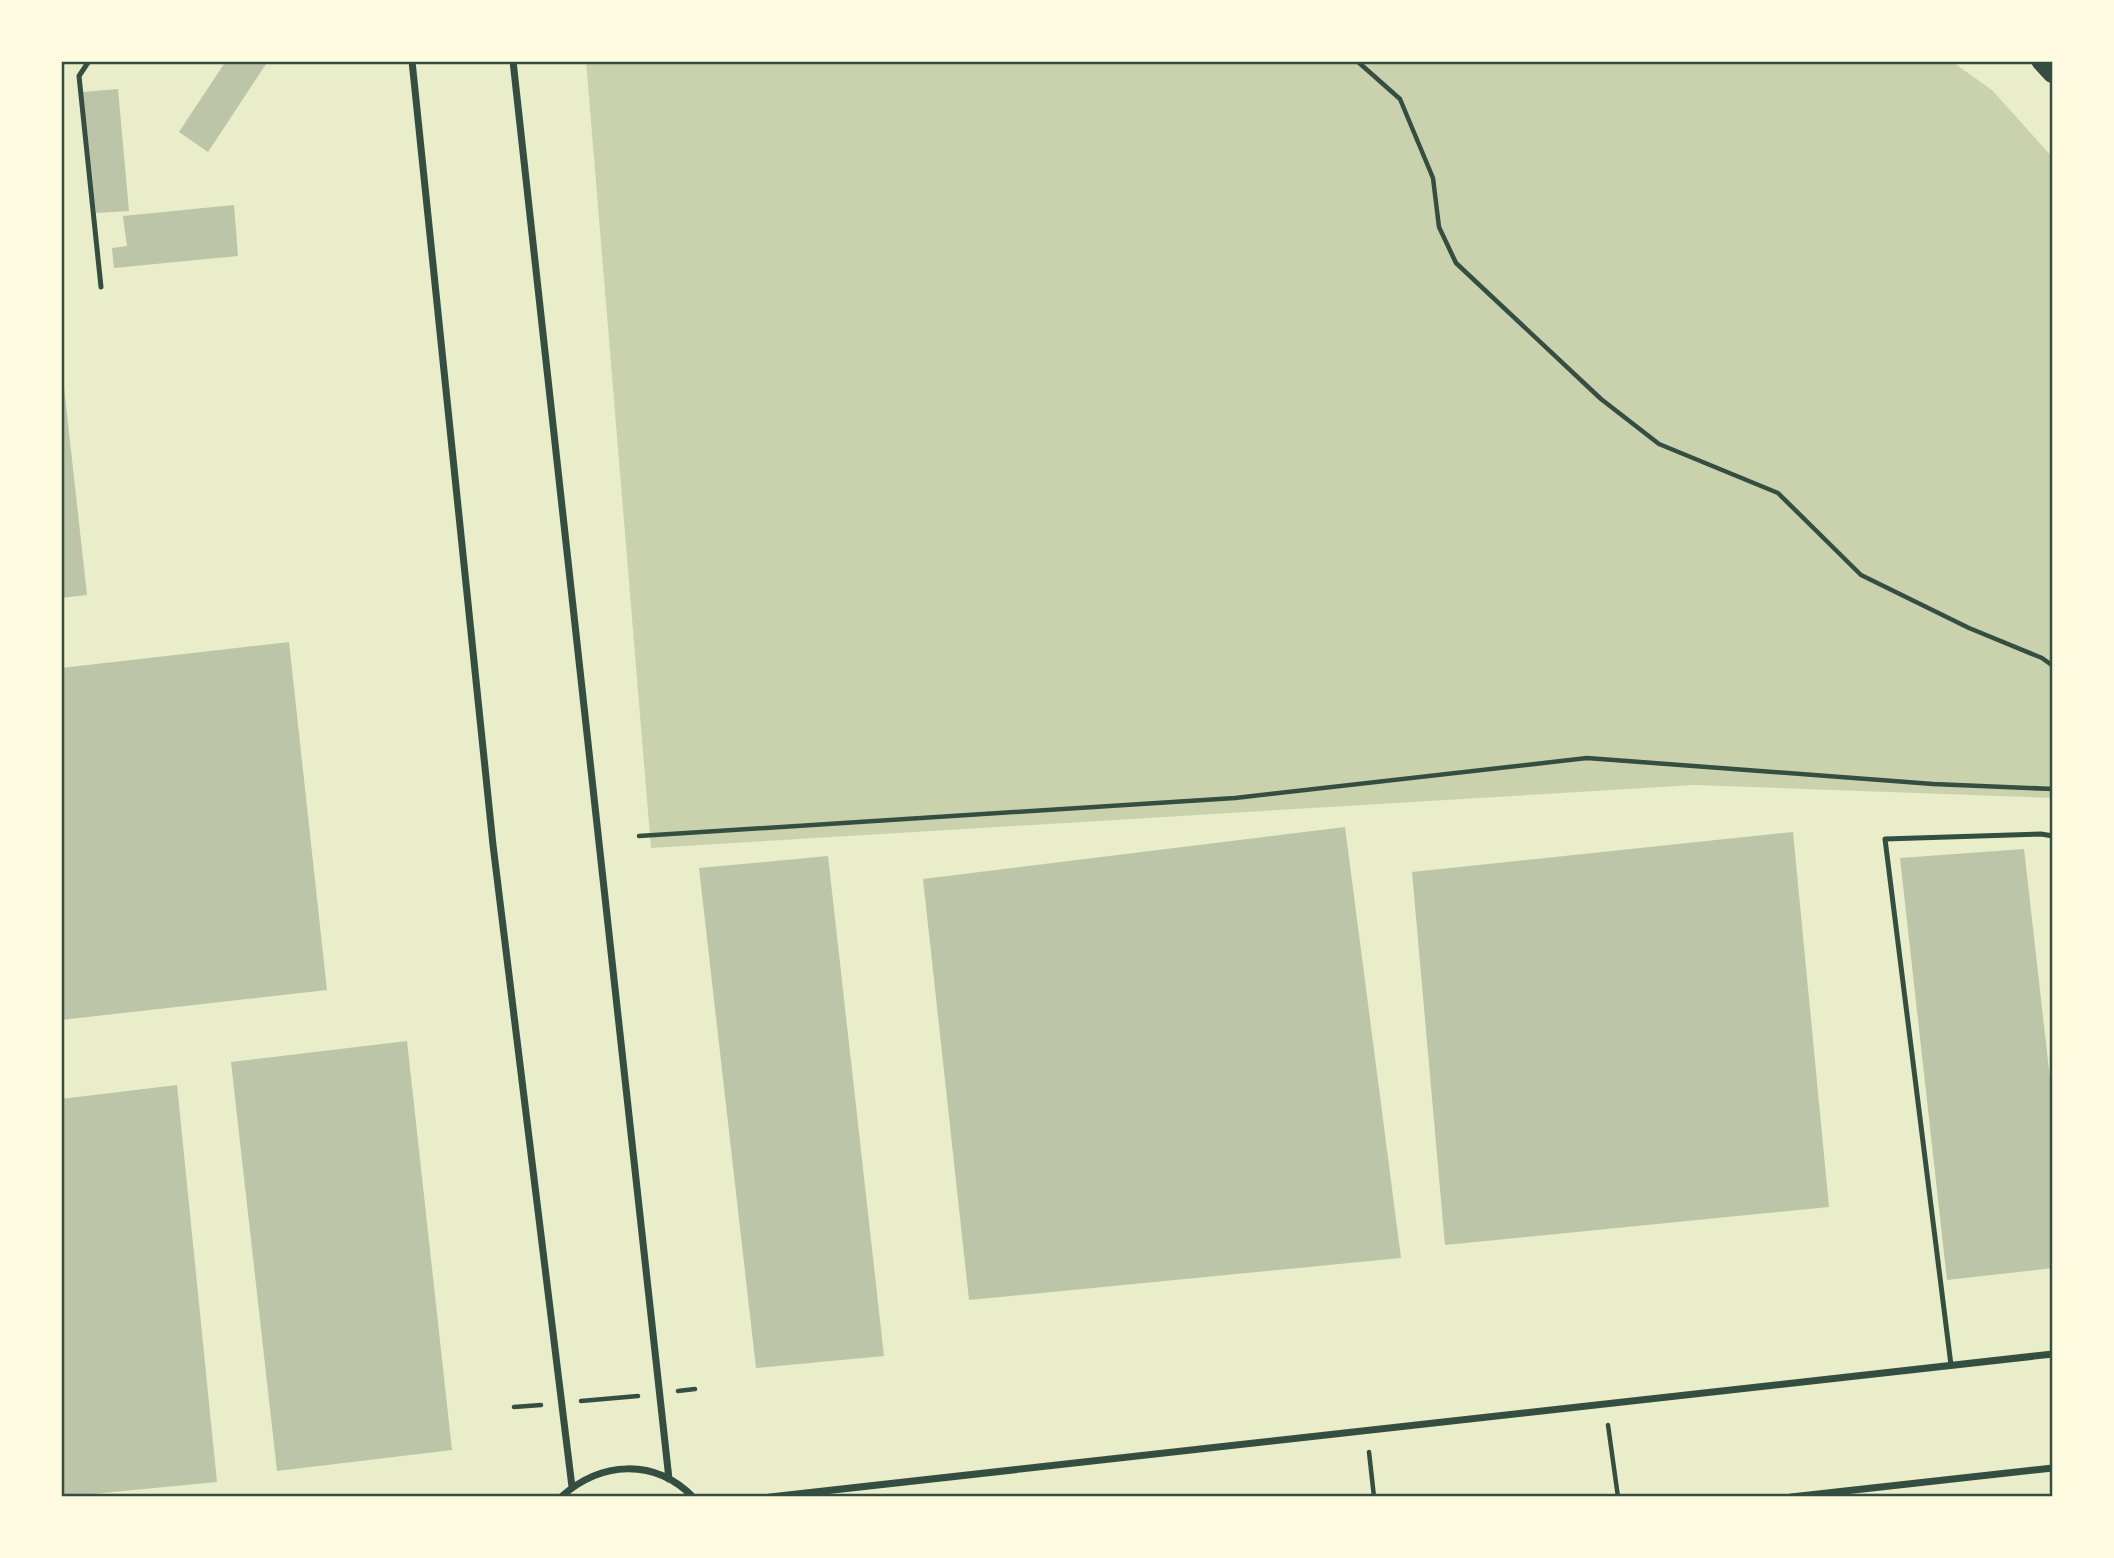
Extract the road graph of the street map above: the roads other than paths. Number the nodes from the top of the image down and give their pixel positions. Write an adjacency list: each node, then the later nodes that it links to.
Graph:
1 (89, 61): 6 (lane)
2 (412, 61): 12 (street)
3 (513, 61): 11 (street)
4 (2042, 61): 5 (highway)
5 (2053, 74)
6 (102, 287)
7 (2053, 836): 9 (lane)
8 (2053, 1353): 9 (street)
9 (1951, 1365): 15 (street)
10 (2053, 1468): 16 (street)
11 (669, 1479): 12 (street); 14 (street)
12 (572, 1487): 13 (street)
13 (561, 1497)
14 (693, 1497)
15 (770, 1497)
16 (1791, 1497)

